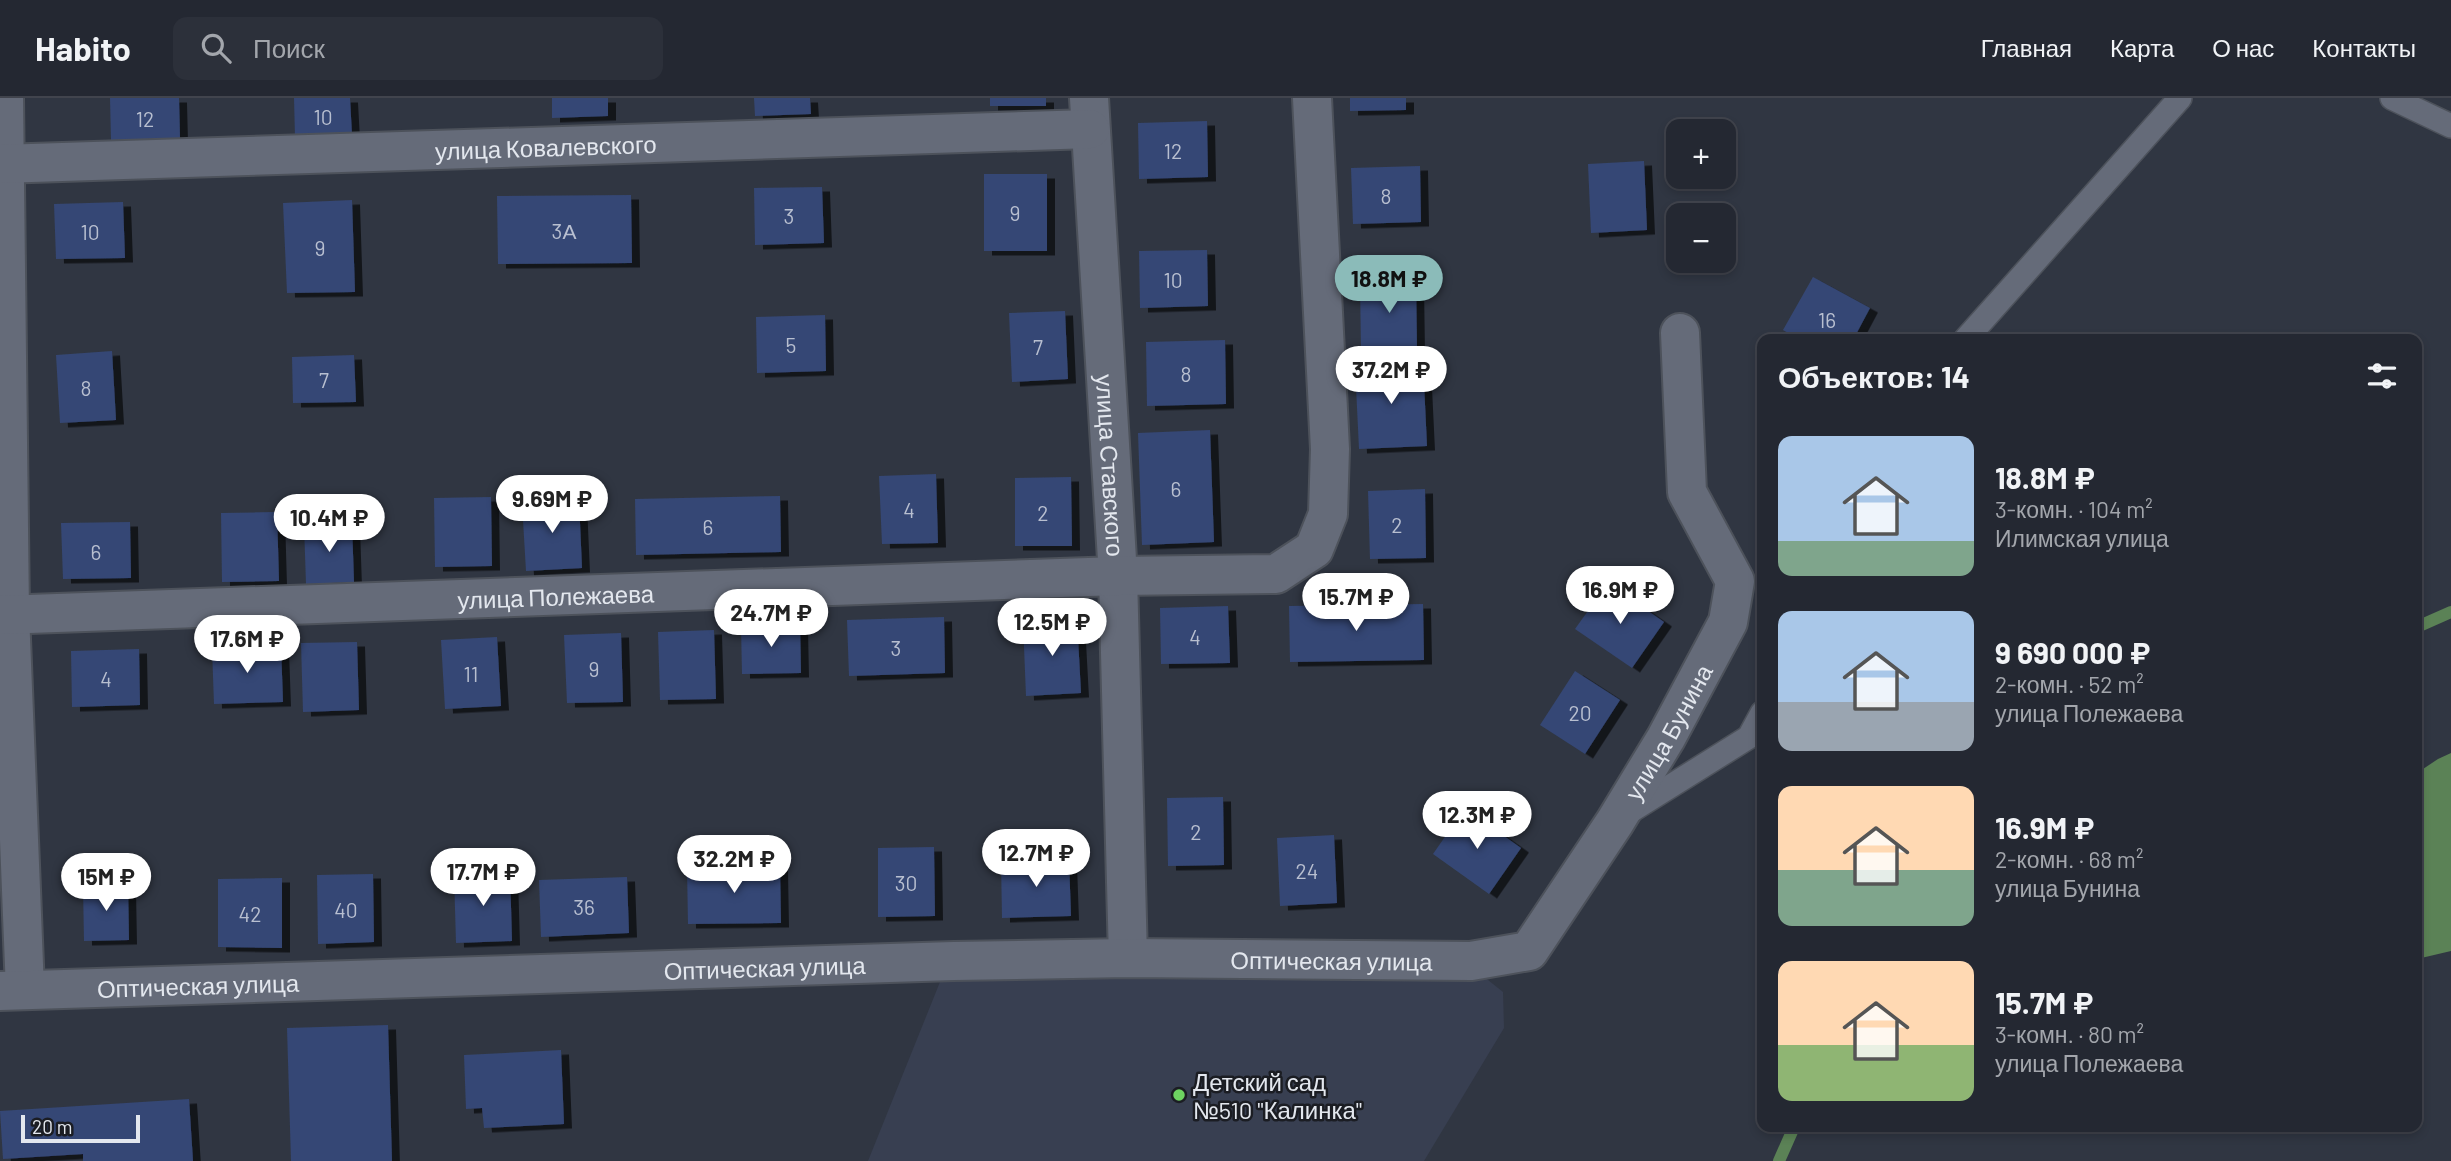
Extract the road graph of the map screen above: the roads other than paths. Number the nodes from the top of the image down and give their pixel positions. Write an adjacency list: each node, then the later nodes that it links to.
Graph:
1 (4, 98): 7 (street)
2 (1312, 98): 10 (street, улица Полежаева)
3 (2180, 98): 9 (lane)
4 (2392, 98): 6 (lane)
5 (1089, 114): 7 (street, улица Ковалевского); 10 (street, улица Ставского)
6 (2451, 126)
7 (2, 164): 11 (street)
8 (1680, 333): 13 (street, улица Бунина)
9 (1970, 334)
10 (1118, 576): 11 (street, улица Полежаева); 15 (street, улица Ставского)
11 (5, 615): 16 (street)
12 (1757, 722): 13 (lane)
13 (1615, 822): 14 (street, улица Бунина)
14 (1530, 951): 15 (street, Оптическая улица)
15 (1128, 958): 16 (street, Оптическая улица)
16 (13, 991)

